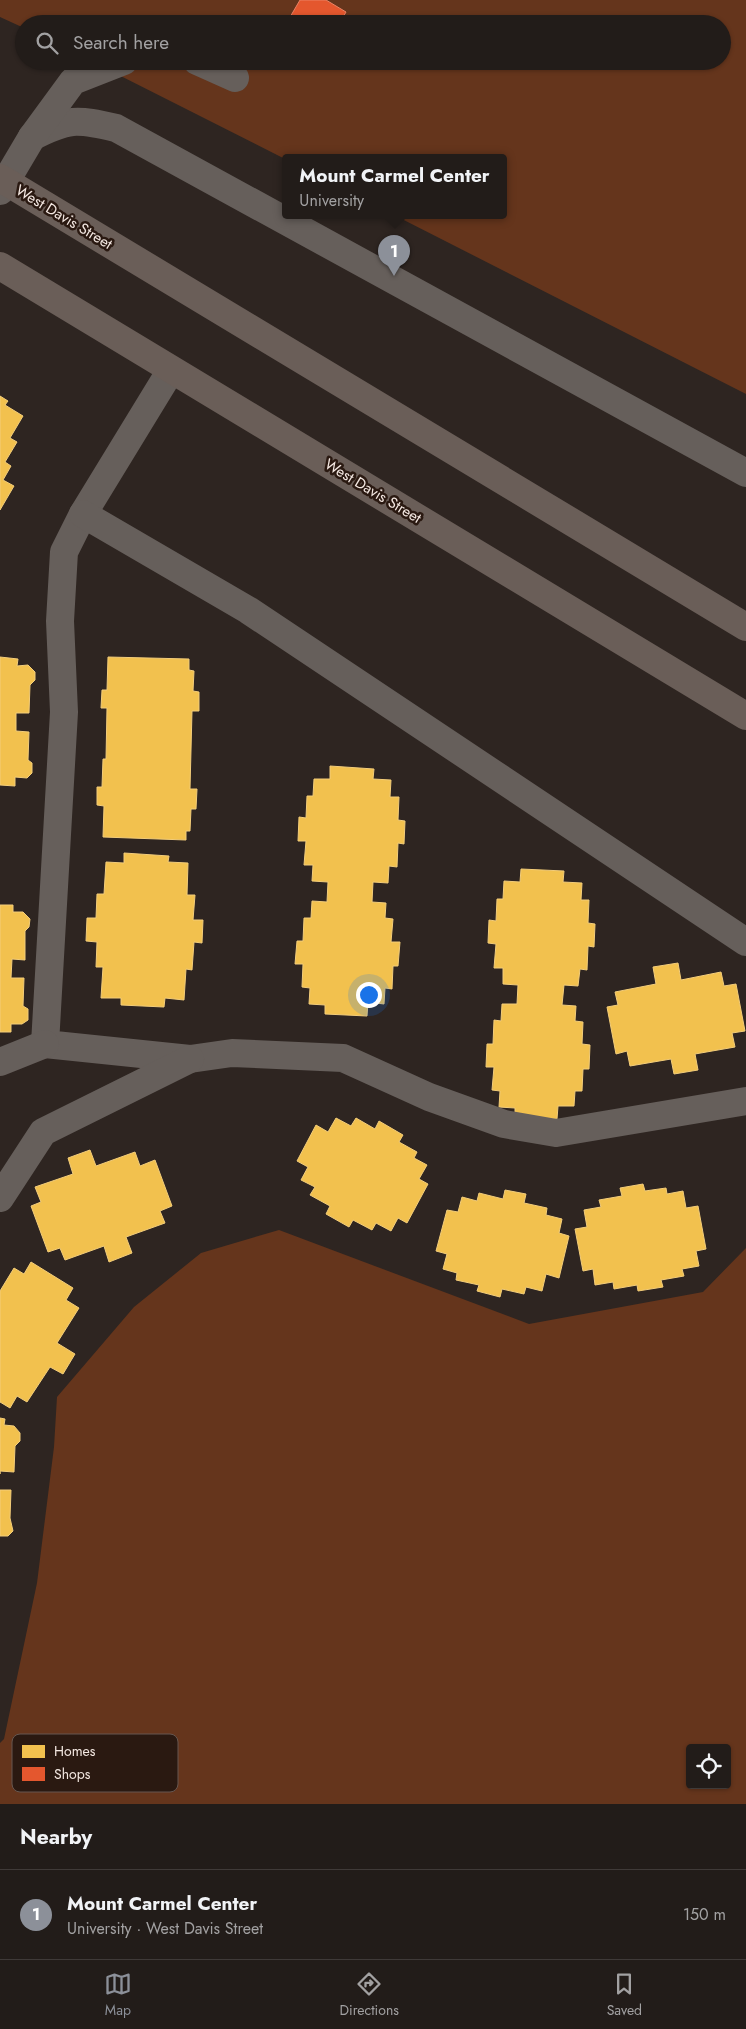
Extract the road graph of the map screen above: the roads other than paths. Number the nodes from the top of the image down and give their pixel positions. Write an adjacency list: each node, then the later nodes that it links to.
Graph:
1 (101, 70): 4 (lane)
2 (217, 70): 3 (lane)
3 (235, 78)
4 (32, 137): 5 (lane); 7 (lane)
5 (2, 183): 12 (main road, West Davis Street)
6 (282, 219): 10 (lane)
7 (282, 219)
8 (0, 266): 9 (main road, West Davis Street)
9 (171, 370): 11 (lane); 13 (main road, West Davis Street)
10 (746, 473)
11 (83, 514): 14 (lane); 15 (lane)
12 (746, 628)
13 (746, 716)
14 (746, 942)
15 (45, 1044): 16 (lane); 17 (lane)
16 (190, 1059): 18 (lane); 19 (lane)
17 (0, 1062)
18 (746, 1101)
19 (0, 1198)

